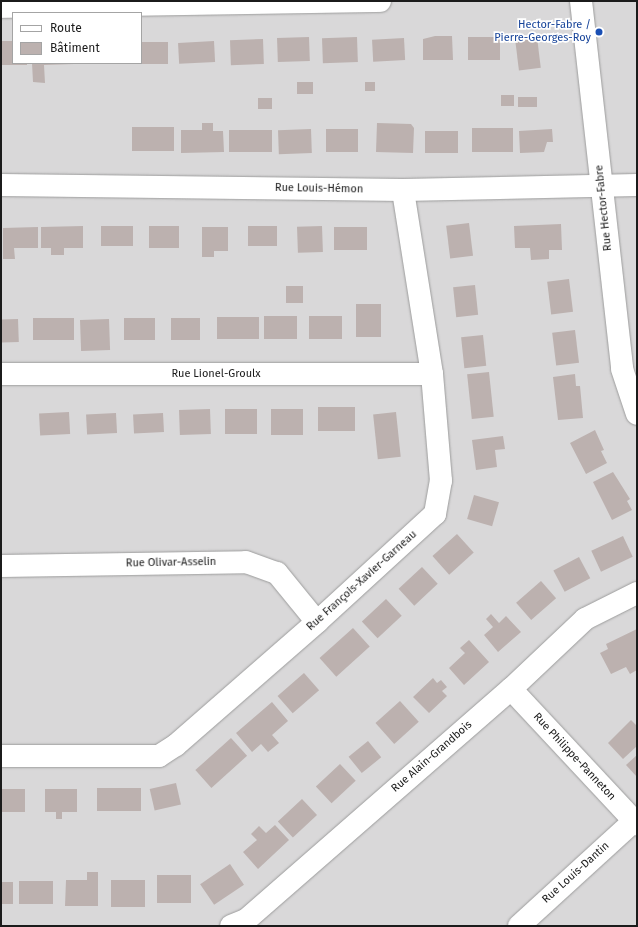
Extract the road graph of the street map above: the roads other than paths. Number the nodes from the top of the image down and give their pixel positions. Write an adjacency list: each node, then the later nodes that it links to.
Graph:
1 (380, 1): 3 (street)
2 (581, 1): 5 (street, Rue Hector-Fabre)
3 (1, 7)
4 (1, 185): 7 (street, Rue Louis-Hémon)
5 (601, 185): 6 (street, Rue Louis-Hémon); 7 (street, Rue Louis-Hémon); 10 (street, Rue Hector-Fabre)
6 (637, 185)
7 (404, 190): 9 (street, Rue François-Xavier-Garneau)
8 (1, 374): 9 (street, Rue Lionel-Groulx)
9 (432, 374): 13 (street, Rue François-Xavier-Garneau)
10 (637, 414)
11 (1, 566): 13 (street, Rue Olivar-Asselin)
12 (637, 593): 14 (street, Rue Alain-Grandbois)
13 (317, 622): 15 (street, Rue François-Xavier-Garneau)
14 (511, 688): 16 (street, Rue Philippe-Panneton); 17 (street, Rue Alain-Grandbois)
15 (1, 756)
16 (635, 823): 18 (street, Rue Louis-Dantin)
17 (231, 926)
18 (519, 926)

